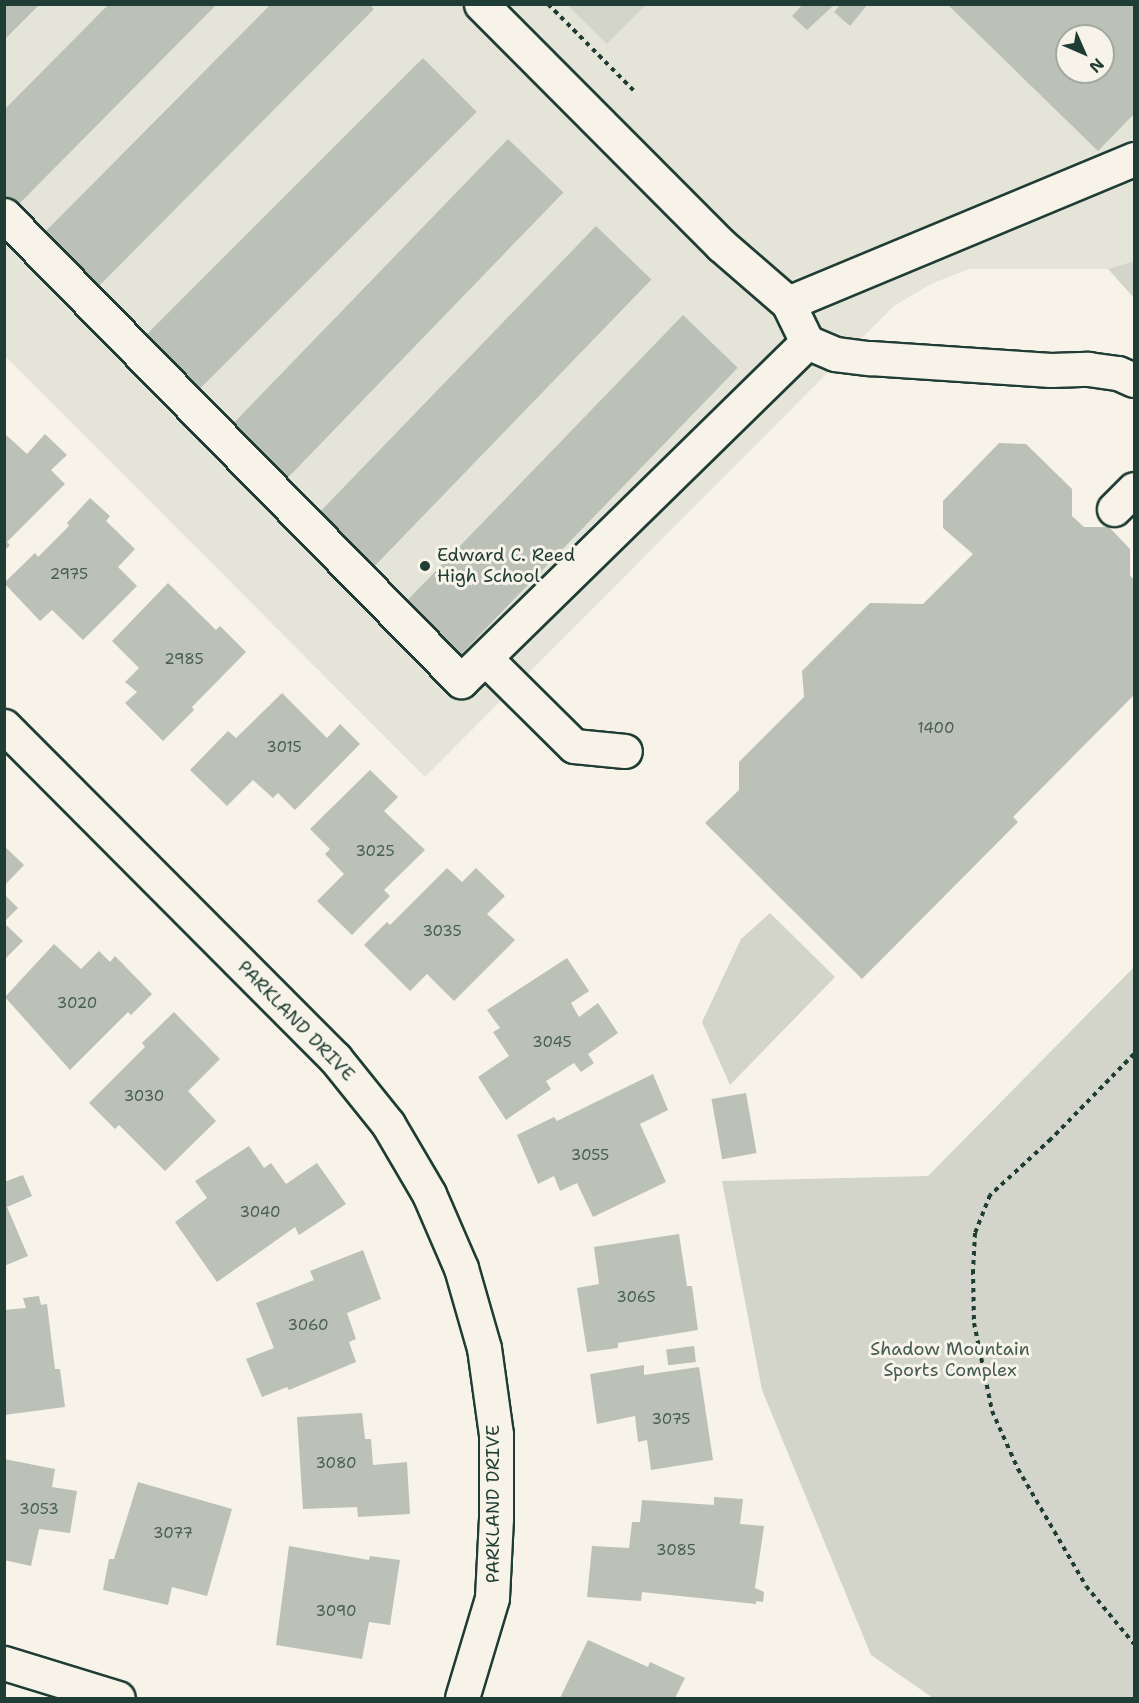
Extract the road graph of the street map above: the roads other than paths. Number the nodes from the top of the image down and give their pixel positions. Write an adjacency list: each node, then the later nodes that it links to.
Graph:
1 (481, 4): 4 (street)
2 (1134, 159): 4 (street)
3 (4, 215): 7 (street)
4 (788, 303): 5 (street)
5 (807, 342): 6 (street); 7 (street)
6 (1134, 380)
7 (485, 658): 9 (street)
8 (4, 726): 12 (street, PARKLAND DRIVE)
9 (625, 751)
10 (4, 1663): 11 (street)
11 (118, 1698)
12 (462, 1698)

